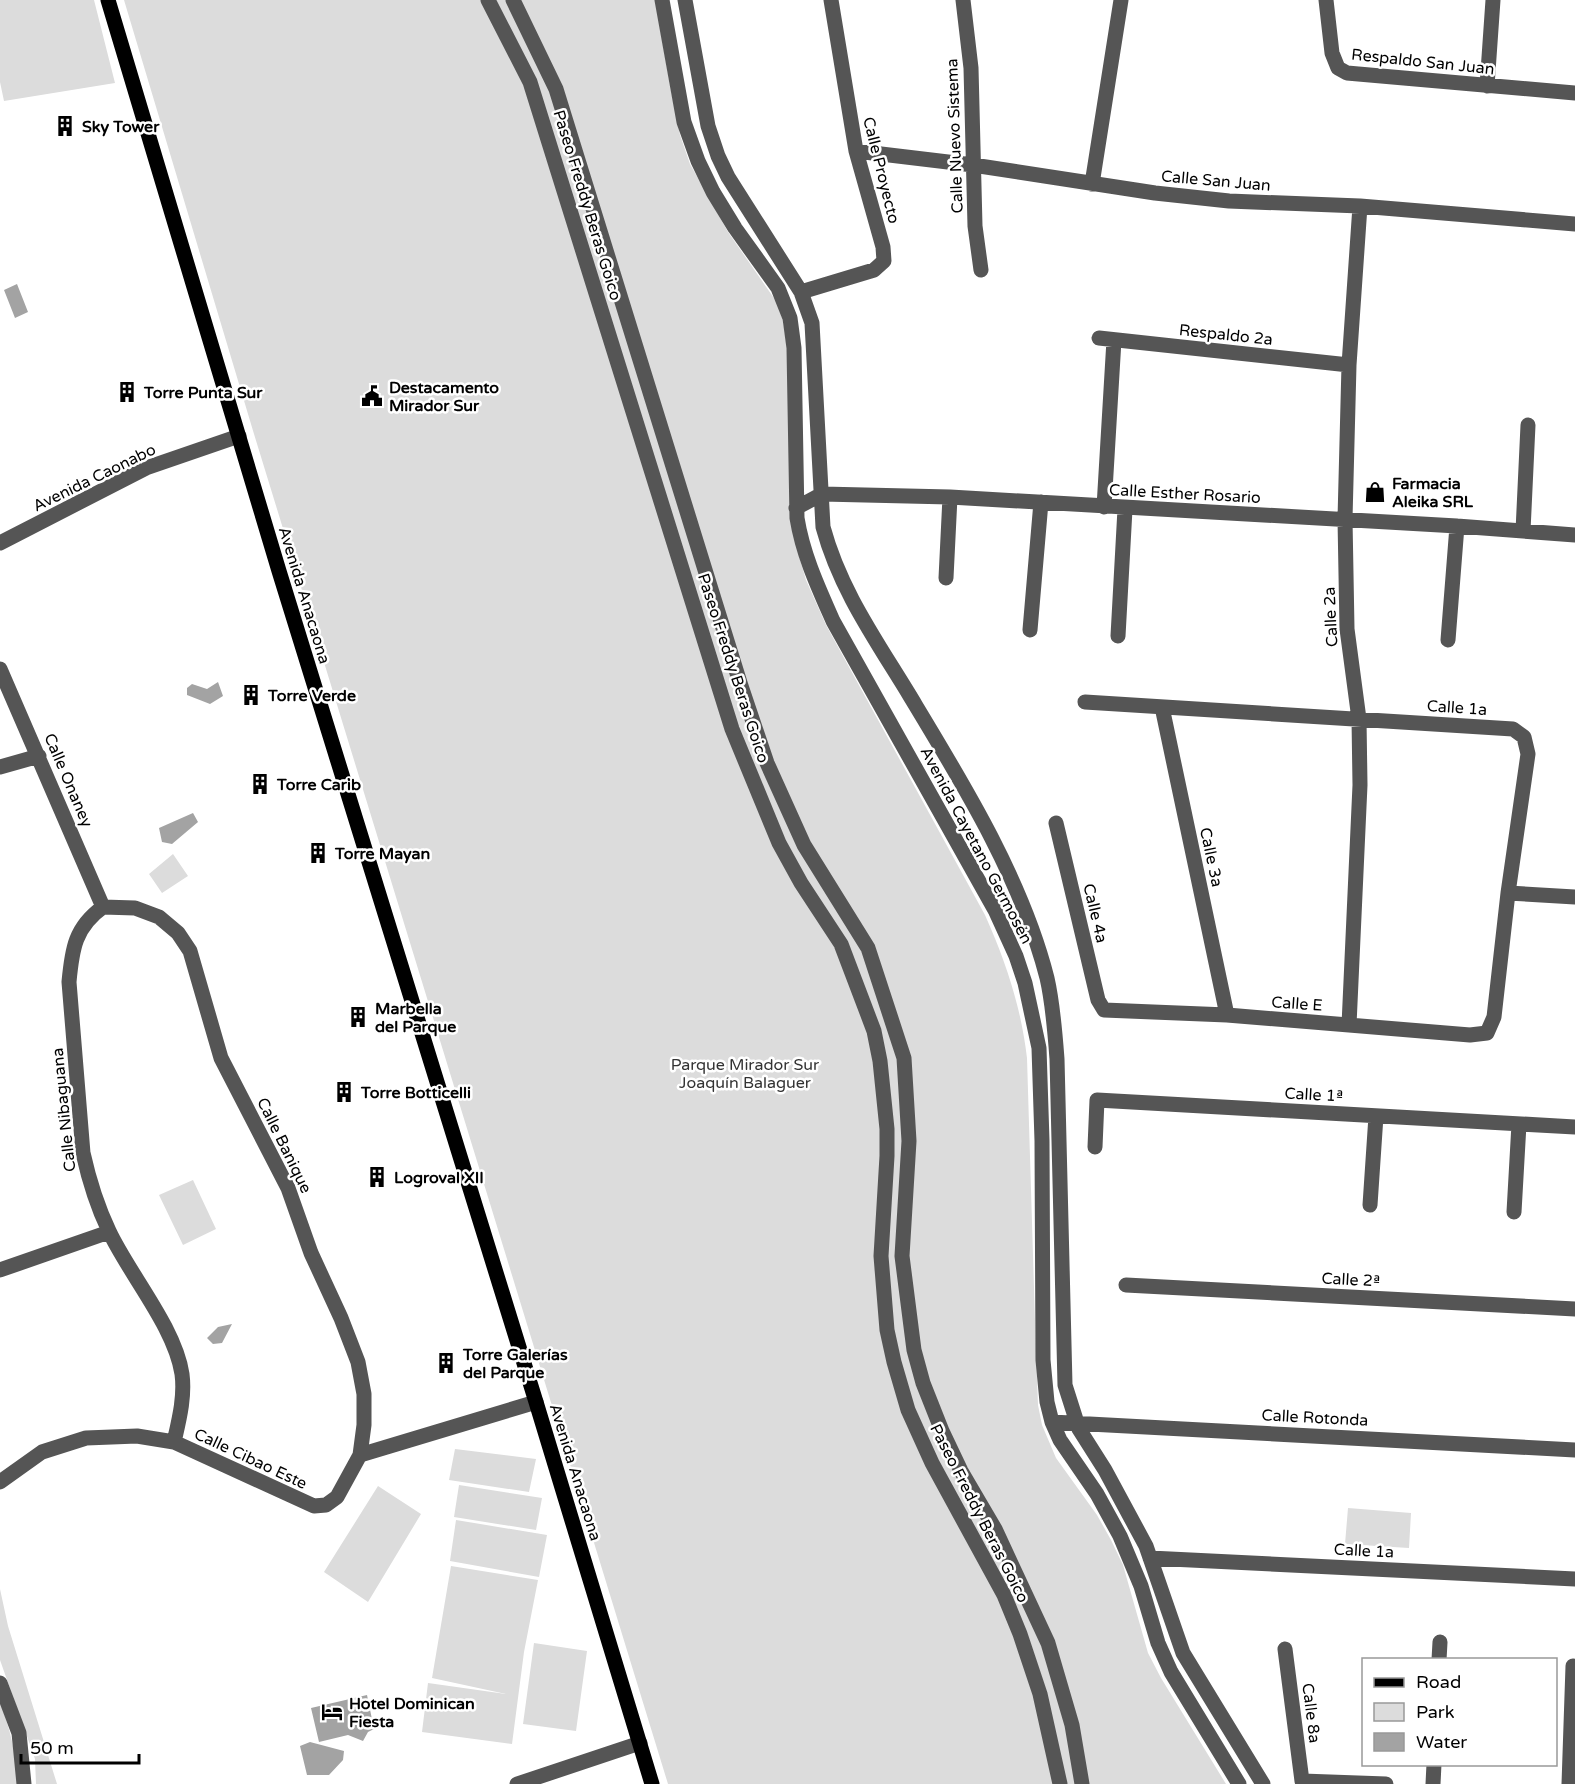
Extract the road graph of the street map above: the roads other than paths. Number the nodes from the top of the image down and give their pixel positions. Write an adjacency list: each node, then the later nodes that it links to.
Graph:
1 (108, 0): 22 (main road, Avenida Anacaona)
2 (488, 0): 81 (street, Paseo Freddy Beras Goico)
3 (513, 0): 82 (street, Paseo Freddy Beras Goico)
4 (662, 0): 27 (street, Avenida Cayetano Germosén)
5 (684, 0): 19 (street, Avenida Cayetano Germosén)
6 (831, 0): 13 (street, Calle Proyecto)
7 (963, 0): 14 (street, Calle Nuevo Sistema)
8 (1121, 0): 15 (street)
9 (1326, 0): 11 (street, Respaldo San Juan)
10 (1492, 0): 11 (street)
11 (1487, 86): 12 (street, Respaldo San Juan)
12 (1575, 93)
13 (856, 151): 14 (street, Calle San Juan); 19 (street, Calle Proyecto)
14 (973, 165): 15 (street, Calle San Juan); 18 (street, Calle Nuevo Sistema)
15 (1092, 184): 16 (street, Calle San Juan)
16 (1360, 206): 17 (street, Calle San Juan); 20 (street, Calle 2a)
17 (1575, 224)
18 (981, 270)
19 (801, 292): 23 (street, Avenida Cayetano Germosén)
20 (1349, 365): 26 (street, Respaldo 2a); 29 (street, Calle 2a)
21 (1528, 425): 31 (street)
22 (239, 436): 33 (street, Avenida Caonabo); 62 (main road, Avenida Anacaona)
23 (822, 494): 24 (street, Calle Esther Rosario); 27 (street, Calle Esther Rosario); 64 (street, Avenida Cayetano Germosén)
24 (950, 497): 25 (street, Calle Esther Rosario); 34 (street)
25 (1041, 502): 26 (street, Calle Esther Rosario); 35 (street)
26 (1104, 507): 28 (street, Calle Esther Rosario)
27 (796, 508): 63 (street, Avenida Cayetano Germosén)
28 (1125, 508): 29 (street, Calle Esther Rosario); 36 (street)
29 (1345, 519): 30 (street, Calle Esther Rosario); 41 (street, Calle 2a)
30 (1456, 526): 31 (street, Calle Esther Rosario); 37 (street)
31 (1523, 531): 32 (street, Calle Esther Rosario)
32 (1575, 535)
33 (0, 543)
34 (946, 578)
35 (1030, 630)
36 (1118, 636)
37 (1448, 640)
38 (0, 669): 42 (street, Calle Onaney)
39 (1085, 702): 40 (street, Calle 1a)
40 (1162, 707): 41 (street, Calle 1a); 49 (street, Calle 3a)
41 (1359, 719): 45 (street, Calle 1a); 50 (street, Calle 2a)
42 (39, 756): 43 (street); 47 (street, Calle Onaney)
43 (0, 768)
44 (1056, 823): 48 (street, Calle 4a)
45 (1508, 893): 46 (street); 51 (street, Calle 1a)
46 (1575, 897)
47 (103, 907): 58 (street, Calle Nibaguana); 67 (street, Calle Banique)
48 (1104, 1010): 49 (street, Calle E)
49 (1227, 1015): 50 (street, Calle E)
50 (1349, 1024): 51 (street, Calle E)
51 (1487, 1033)
52 (1376, 1116): 53 (street, Calle 1ª); 55 (street, Calle 1ª); 56 (street)
53 (1520, 1124): 54 (street, Calle 1ª); 57 (street)
54 (1575, 1126)
55 (1095, 1147)
56 (1370, 1205)
57 (1514, 1212)
58 (109, 1232): 59 (street); 65 (street, Calle Nibaguana)
59 (0, 1270)
60 (1126, 1285): 61 (street, Calle 2ª)
61 (1575, 1309)
62 (536, 1402): 67 (street); 76 (main road, Avenida Anacaona)
63 (1052, 1422): 64 (street, Calle Rotonda); 83 (street, Avenida Cayetano Germosén)
64 (1076, 1422): 66 (street, Calle Rotonda); 69 (street, Avenida Cayetano Germosén)
65 (174, 1442): 67 (street, Calle Cibao Este); 68 (street, Calle Cibao Este)
66 (1575, 1450)
67 (360, 1455)
68 (0, 1482)
69 (1150, 1558): 70 (street, Calle 1a); 84 (street, Avenida Cayetano Germosén)
70 (1575, 1579)
71 (1440, 1642): 73 (street)
72 (1285, 1649): 85 (street, Calle 8a)
73 (1439, 1658)
74 (1573, 1666): 87 (street)
75 (0, 1683): 78 (street)
76 (640, 1743): 79 (street); 80 (main road, Avenida Anacaona)
77 (1434, 1766): 86 (street)
78 (24, 1784)
79 (517, 1784)
80 (652, 1784)
81 (1060, 1784)
82 (1082, 1784)
83 (1239, 1784)
84 (1263, 1784)
85 (1386, 1784)
86 (1433, 1784)
87 (1569, 1784)

